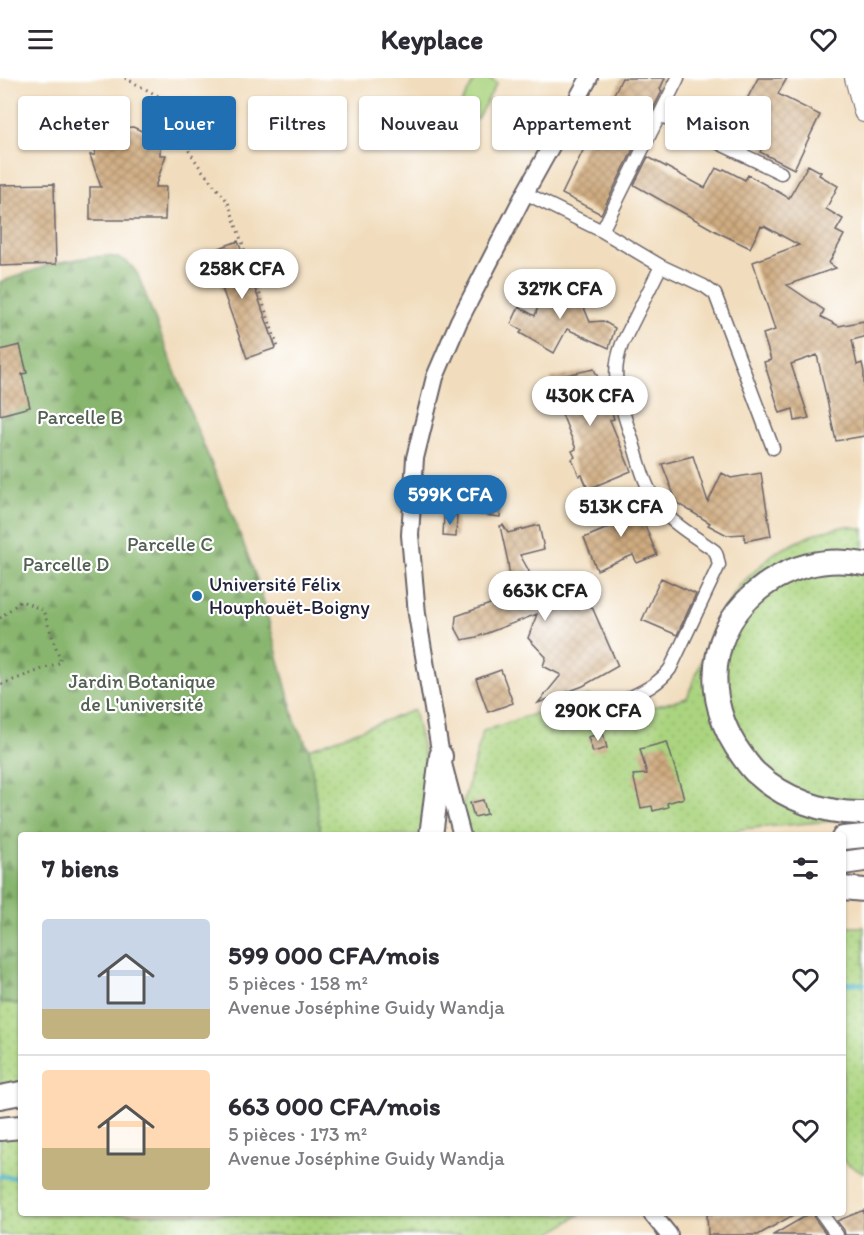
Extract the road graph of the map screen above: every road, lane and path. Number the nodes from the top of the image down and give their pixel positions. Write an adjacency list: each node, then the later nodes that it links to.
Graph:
1 (125, 78): 11 (path)
2 (589, 78): 8 (street)
3 (678, 78): 6 (street)
4 (855, 78): 5 (main road)
5 (864, 112)
6 (660, 115): 7 (street); 9 (street)
7 (781, 173)
8 (525, 193): 9 (street); 17 (street)
9 (602, 231): 10 (street)
10 (661, 266): 12 (street); 16 (street)
11 (278, 347)
12 (773, 448)
13 (864, 564): 18 (highway)
14 (0, 618): 15 (path)
15 (0, 685)
16 (627, 699)
17 (441, 756): 19 (highway); 20 (street)
18 (864, 813)
19 (432, 832)
20 (461, 832)
21 (864, 836): 22 (highway)
22 (846, 838)
23 (864, 861): 24 (highway)
24 (846, 863)
25 (846, 888): 26 (highway)
26 (864, 890)
27 (18, 1094): 28 (highway)
28 (0, 1097)
29 (0, 1105): 30 (highway)
30 (18, 1107)
31 (18, 1127): 32 (highway)
32 (0, 1129)
33 (654, 1216): 35 (street)
34 (823, 1216): 36 (street)
35 (669, 1235)
36 (837, 1235)

